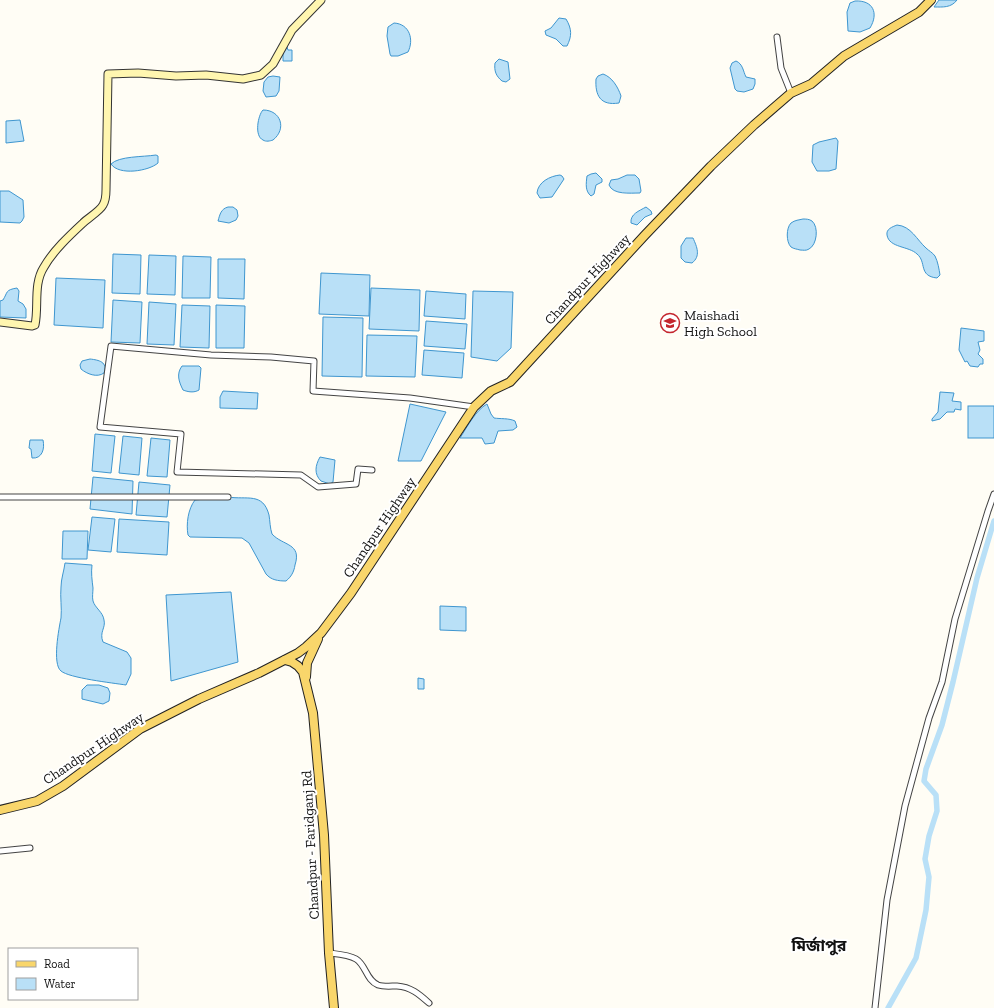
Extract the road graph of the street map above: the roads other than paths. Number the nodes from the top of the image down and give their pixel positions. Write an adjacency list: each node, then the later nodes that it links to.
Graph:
1 (321, 0): 5 (street)
2 (931, 0): 4 (main road, Chandpur Highway)
3 (777, 36): 4 (street)
4 (791, 93): 6 (main road, Chandpur Highway)
5 (0, 322)
6 (474, 407): 7 (street); 11 (main road, Chandpur Highway)
7 (372, 470)
8 (994, 494): 20 (street)
9 (0, 497): 10 (street)
10 (228, 497)
11 (322, 633): 12 (main road, Chandpur Highway); 13 (main road)
12 (285, 660): 13 (main road); 14 (main road, Chandpur Highway)
13 (306, 682): 17 (main road, Chandpur - Faridganj Rd)
14 (0, 810)
15 (30, 848): 16 (street)
16 (0, 851)
17 (329, 953): 18 (street); 19 (main road, Chandpur - Faridganj Rd)
18 (429, 1004)
19 (334, 1008)
20 (875, 1008)

